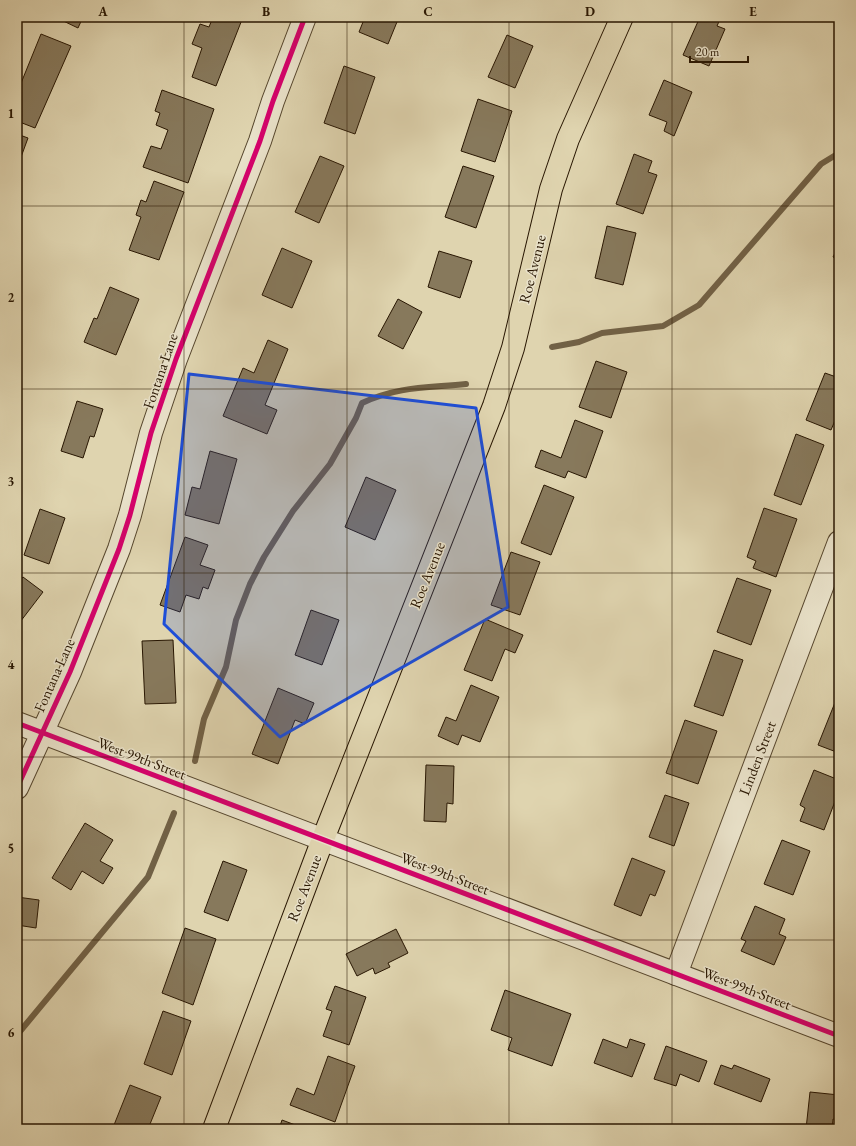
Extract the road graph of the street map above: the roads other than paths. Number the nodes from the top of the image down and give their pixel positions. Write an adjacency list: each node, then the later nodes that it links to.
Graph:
1 (305, 17): 5 (street, Fontana Lane)
2 (622, 17): 7 (main road, Roe Avenue)
3 (839, 542): 8 (street, Linden Street)
4 (17, 723): 5 (street, West 99th Street)
5 (42, 733): 6 (street); 7 (street, West 99th Street)
6 (17, 788)
7 (323, 839): 8 (street, West 99th Street); 10 (main road, Roe Avenue)
8 (676, 974): 9 (street, West 99th Street)
9 (839, 1036)
10 (214, 1129)

